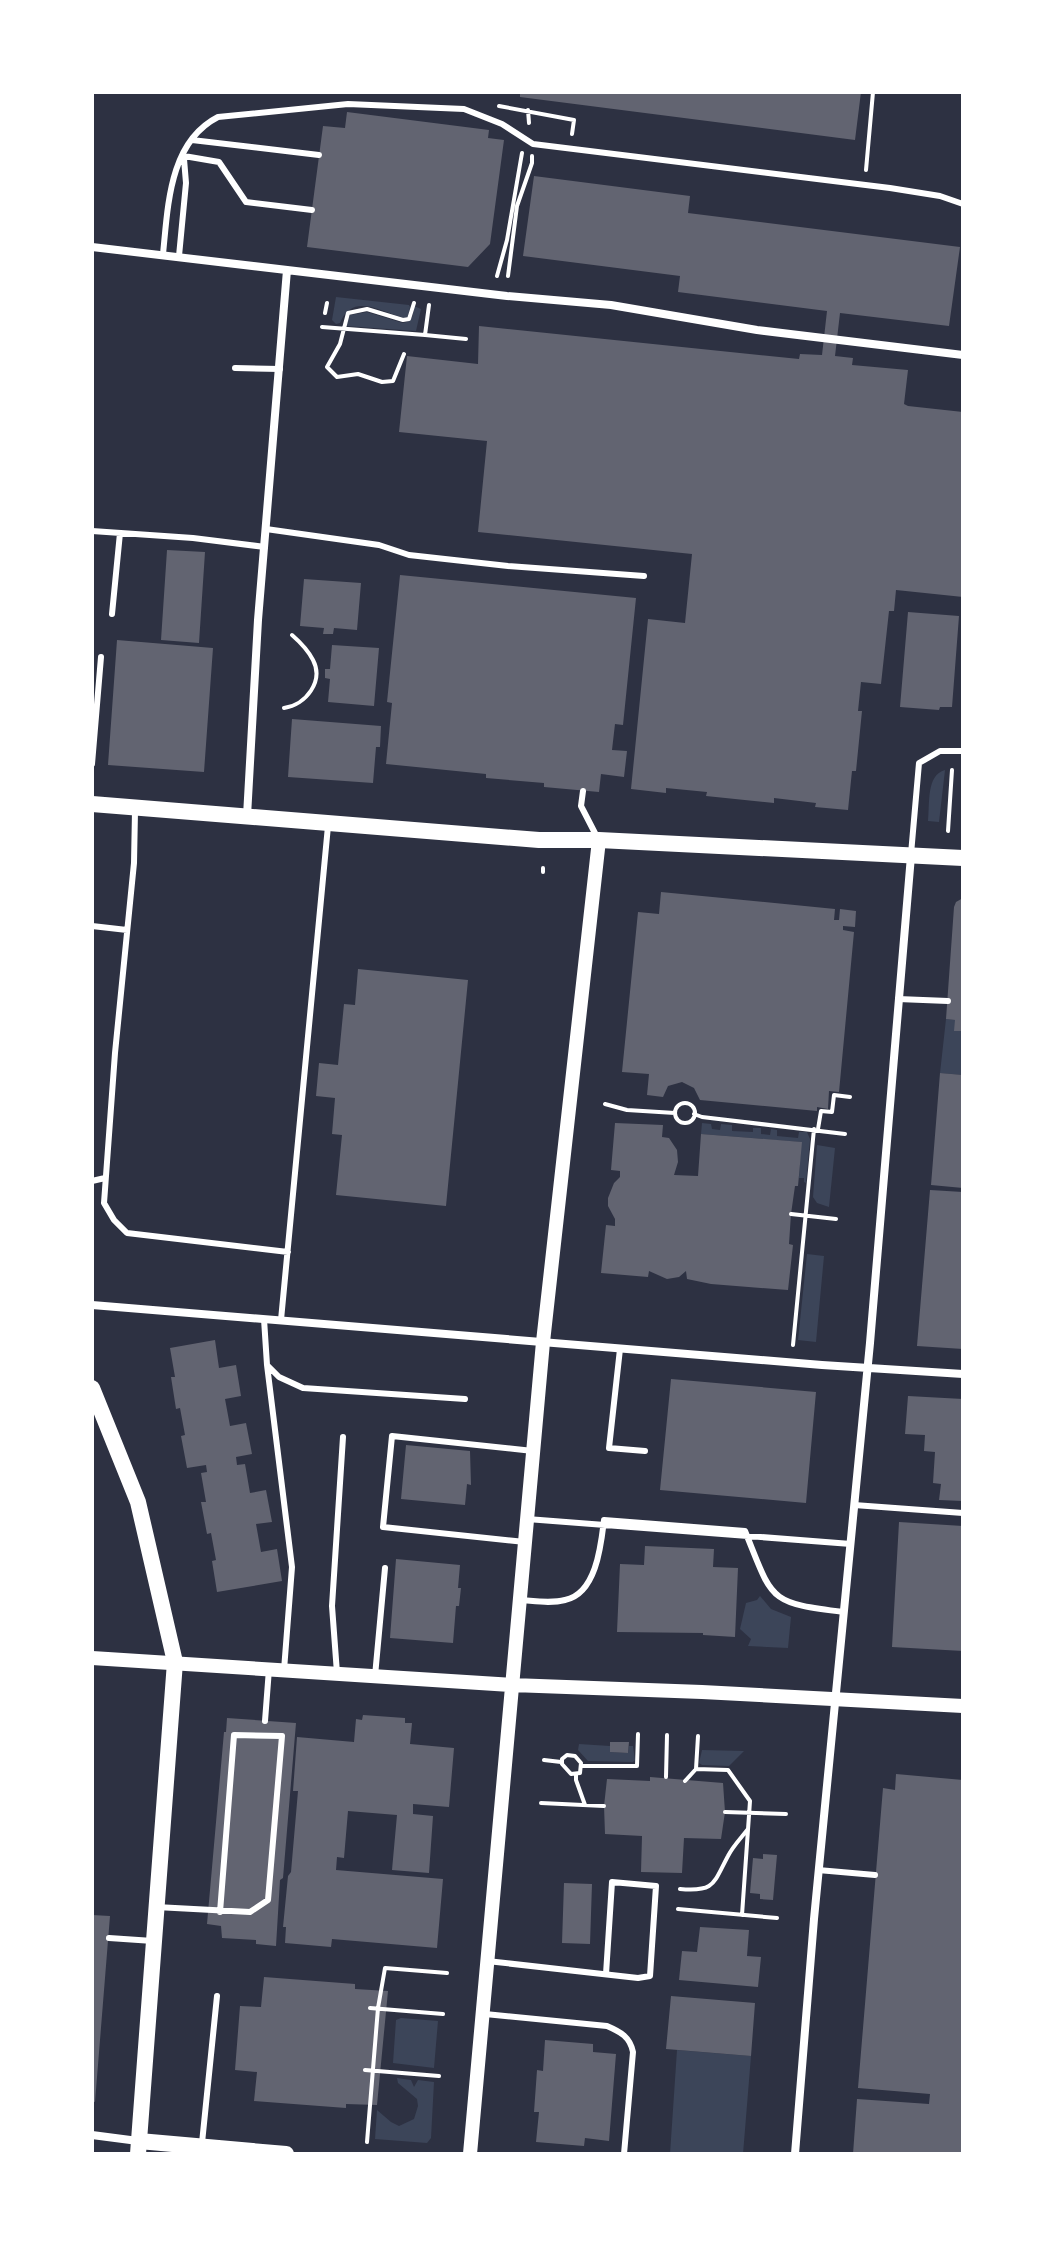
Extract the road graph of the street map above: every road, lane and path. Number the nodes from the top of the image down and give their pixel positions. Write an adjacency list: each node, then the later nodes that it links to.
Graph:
1 (873, 92): 10 (path)
2 (497, 105): 3 (path)
3 (531, 110): 4 (path); 6 (path)
4 (528, 138): 5 (lane); 6 (lane); 17 (path)
5 (192, 140): 8 (lane); 9 (lane)
6 (570, 148): 11 (lane)
7 (531, 149): 18 (path)
8 (319, 155)
9 (184, 156): 12 (lane); 14 (lane); 15 (lane)
10 (865, 180)
11 (963, 204)
12 (312, 210)
13 (92, 247): 14 (street)
14 (163, 254): 15 (street)
15 (179, 256): 16 (street)
16 (287, 270): 28 (street); 30 (street)
17 (497, 276)
18 (508, 276)
19 (327, 303): 22 (path)
20 (414, 303): 24 (path)
21 (429, 305): 25 (path)
22 (325, 313)
23 (322, 327): 24 (path)
24 (343, 329): 25 (path); 27 (path)
25 (425, 335): 26 (path)
26 (466, 339)
27 (404, 354)
28 (963, 355)
29 (235, 368): 30 (lane)
30 (280, 369): 31 (street)
31 (266, 529): 34 (street); 35 (lane)
32 (92, 531): 33 (lane)
33 (120, 533): 34 (lane); 36 (lane)
34 (265, 547): 46 (street)
35 (644, 576)
36 (112, 614)
37 (292, 635): 39 (path)
38 (101, 657): 41 (lane)
39 (284, 708)
40 (963, 751): 50 (lane)
41 (92, 764)
42 (952, 770): 48 (path)
43 (583, 791): 49 (lane)
44 (92, 804): 45 (main road)
45 (135, 807): 46 (main road); 53 (lane)
46 (247, 817): 47 (main road)
47 (329, 822): 49 (main road); 67 (lane)
48 (952, 839)
49 (599, 840): 50 (main road); 71 (street)
50 (911, 854): 51 (main road); 54 (street)
51 (963, 858)
52 (92, 926): 53 (lane)
53 (127, 930): 62 (lane)
54 (898, 999): 55 (lane); 75 (street)
55 (948, 1001)
56 (850, 1097): 60 (path)
57 (605, 1104): 58 (path)
58 (675, 1113): 59 (path); 59 (path)
59 (694, 1114): 60 (path)
60 (816, 1129): 61 (path); 65 (path)
61 (845, 1134)
62 (105, 1178): 63 (lane); 67 (lane)
63 (92, 1181)
64 (791, 1214): 65 (path)
65 (807, 1216): 66 (path); 72 (path)
66 (836, 1219)
67 (288, 1252): 70 (lane)
68 (92, 1305): 69 (street)
69 (264, 1319): 70 (street); 74 (lane)
70 (281, 1320): 71 (street)
71 (543, 1342): 73 (street); 80 (street)
72 (793, 1345)
73 (620, 1349): 75 (street); 81 (lane)
74 (267, 1365): 78 (lane); 92 (lane)
75 (868, 1369): 76 (street); 82 (street)
76 (963, 1374)
77 (92, 1388): 91 (main road)
78 (465, 1399)
79 (343, 1437): 93 (lane)
80 (533, 1451): 84 (street); 85 (lane)
81 (645, 1451)
82 (854, 1505): 83 (lane); 86 (street)
83 (963, 1513)
84 (527, 1519): 85 (street); 86 (lane)
85 (525, 1542): 88 (street)
86 (851, 1544): 89 (street)
87 (385, 1568): 94 (lane)
88 (520, 1600): 89 (lane); 95 (street)
89 (844, 1612): 96 (street)
90 (92, 1658): 91 (street)
91 (175, 1662): 92 (street); 119 (main road)
92 (277, 1669): 93 (street); 98 (lane)
93 (337, 1673): 94 (street)
94 (375, 1676): 95 (street)
95 (512, 1685): 96 (street); 126 (street)
96 (836, 1699): 97 (street); 116 (street)
97 (963, 1706)
98 (265, 1721)
99 (638, 1734): 104 (path)
100 (667, 1735): 107 (path)
101 (698, 1736): 105 (path)
102 (544, 1760): 103 (path)
103 (561, 1762): 104 (path); 106 (path)
104 (582, 1766): 106 (path)
105 (696, 1769): 108 (path); 113 (path)
106 (576, 1774): 110 (path)
107 (666, 1777)
108 (685, 1781)
109 (541, 1803): 110 (path)
110 (585, 1805): 111 (path)
111 (604, 1806)
112 (725, 1812): 113 (path)
113 (749, 1813): 114 (path); 115 (path)
114 (786, 1814)
115 (748, 1829): 118 (path); 122 (path)
116 (818, 1870): 117 (lane); 144 (street)
117 (875, 1875)
118 (680, 1889)
119 (156, 1907): 121 (lane); 125 (main road)
120 (678, 1909): 122 (path)
121 (220, 1912): 121 (lane)
122 (742, 1915): 123 (path)
123 (777, 1918)
124 (109, 1938): 125 (lane)
125 (153, 1941): 140 (main road)
126 (487, 1961): 128 (lane); 132 (street)
127 (447, 1973): 131 (path)
128 (606, 1974): 128 (lane)
129 (217, 1996): 139 (lane)
130 (370, 2008): 131 (path)
131 (378, 2008): 133 (path); 135 (path)
132 (483, 2013): 142 (street); 143 (lane)
133 (443, 2014)
134 (365, 2070): 135 (path)
135 (373, 2071): 136 (path); 138 (path)
136 (439, 2076)
137 (92, 2135): 140 (street)
138 (367, 2142)
139 (202, 2147): 140 (main road); 141 (main road)
140 (139, 2148)
141 (286, 2154)
142 (470, 2154)
143 (624, 2154)
144 (795, 2154)

